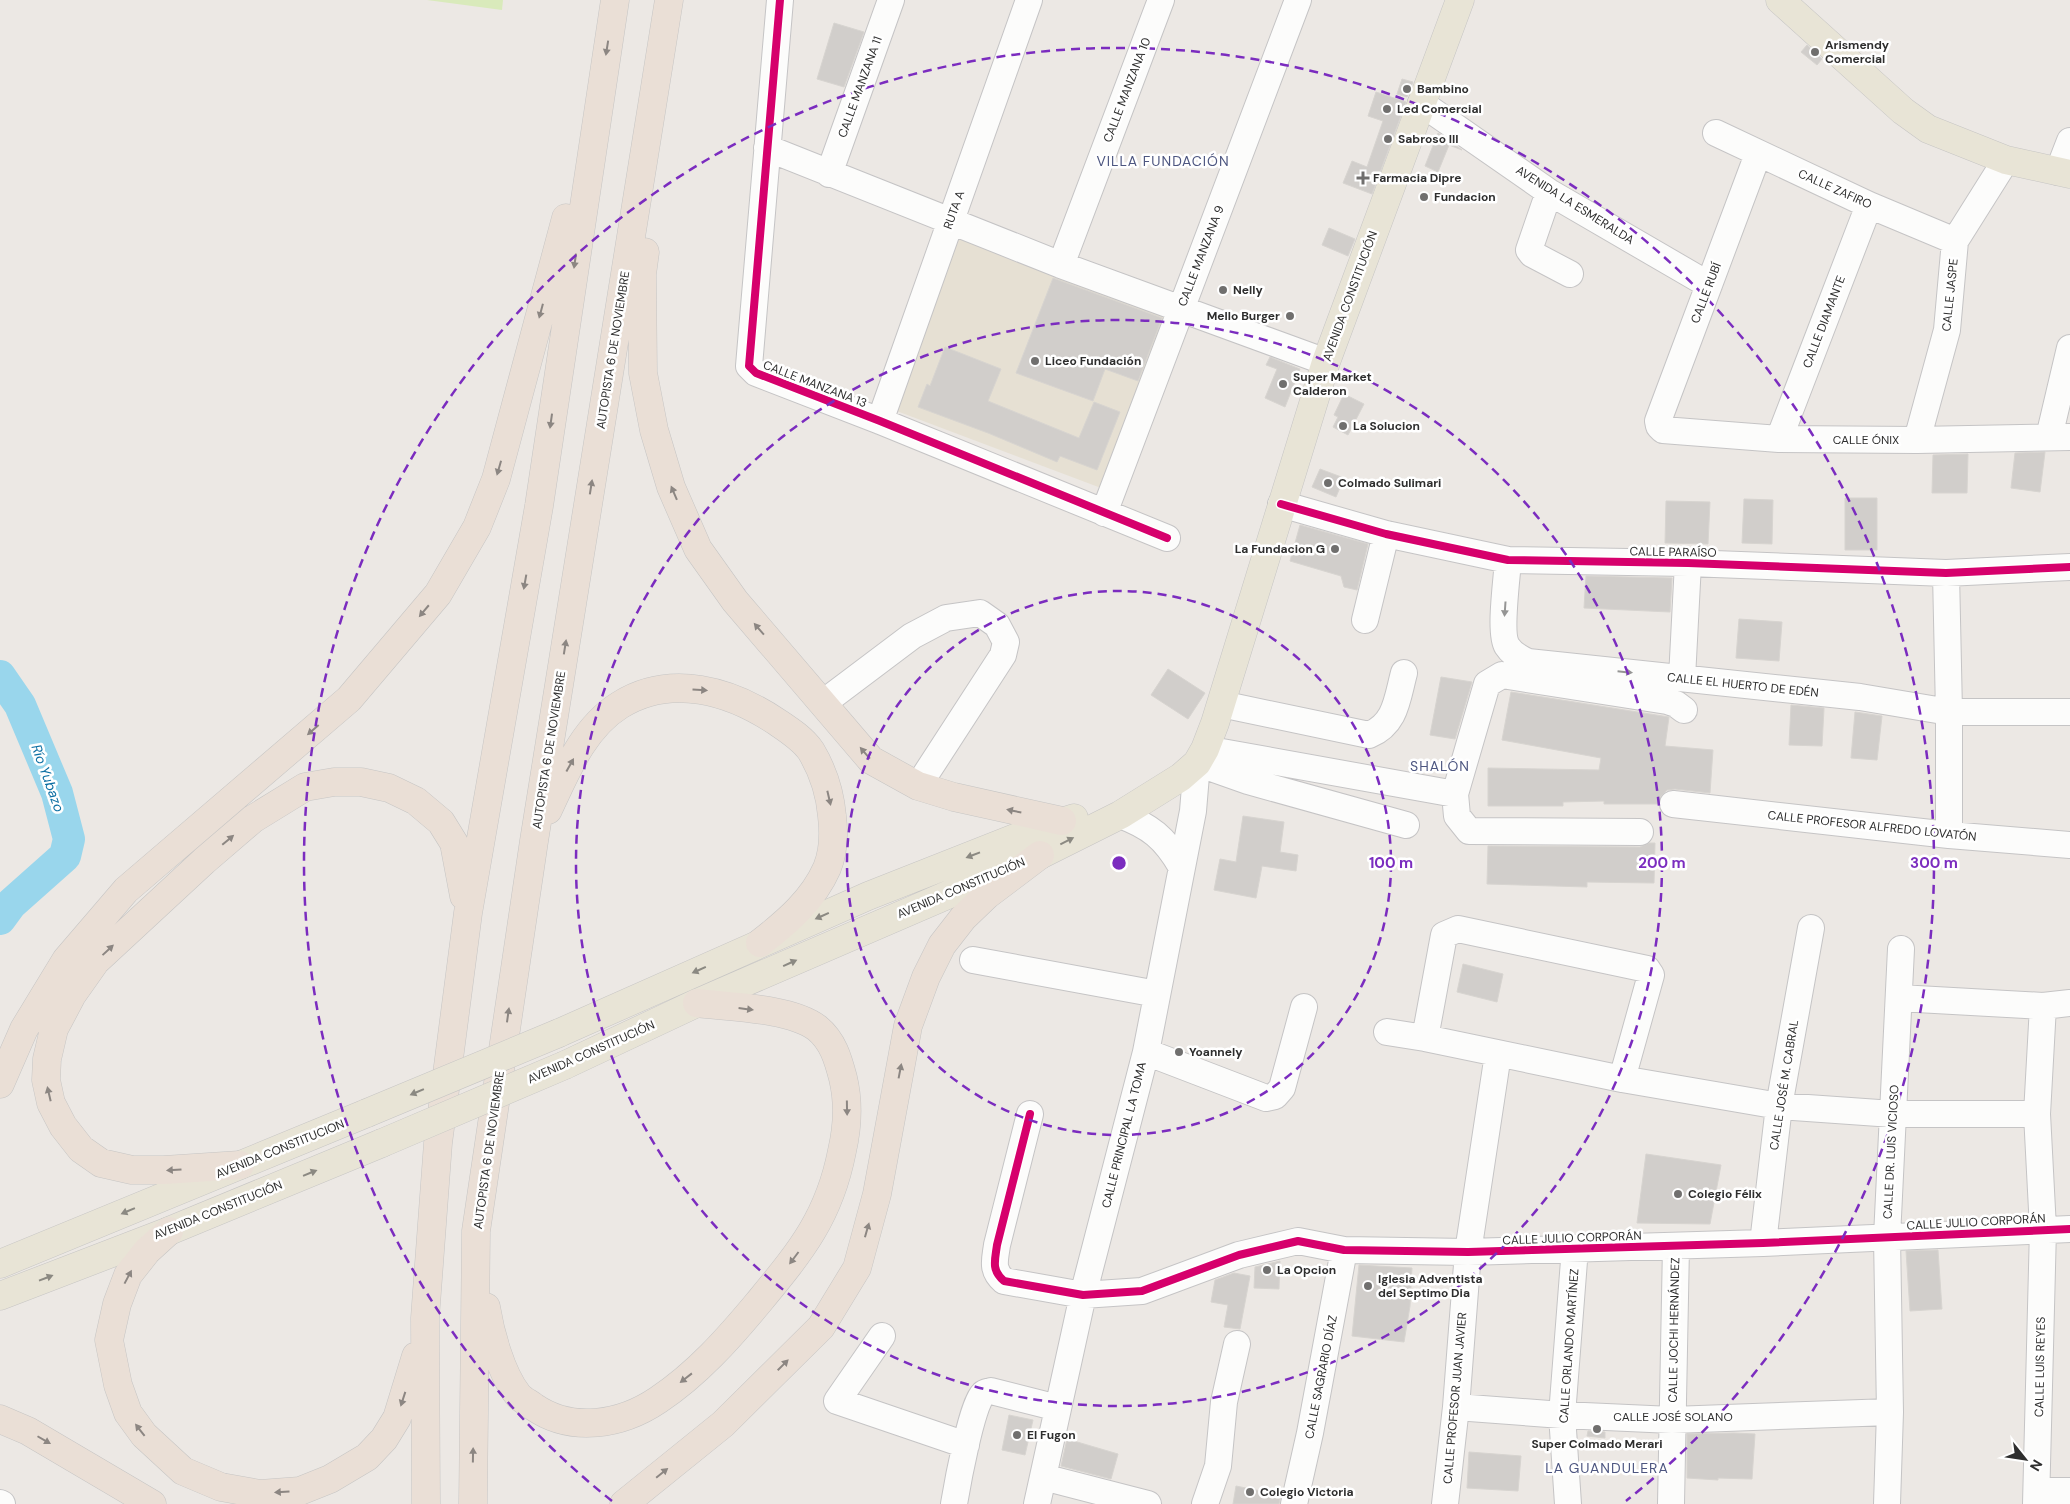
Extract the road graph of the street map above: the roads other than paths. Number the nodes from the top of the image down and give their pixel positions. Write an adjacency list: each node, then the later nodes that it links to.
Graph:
1 (615, 0): 11 (highway, one-way to 11)
2 (669, 0): 60 (highway, AUTOPISTA 6 DE NOVIEMBRE, one-way to 2)
3 (684, 0): 46 (highway, one-way to 3)
4 (780, 0): 15 (street, CALLE MANZANA 13)
5 (891, 0): 19 (street, CALLE MANZANA 11)
6 (1029, 0): 22 (street, RUTA A)
7 (1161, 0): 24 (street, CALLE MANZANA 10)
8 (1298, 0): 27 (street, CALLE MANZANA 9)
9 (1460, 0): 12 (main road, AVENIDA CONSTITUCIÓN)
10 (1780, 0): 17 (main road)
11 (600, 96): 64 (highway, one-way to 64); 81 (highway, one-way to 81)
12 (1420, 103): 20 (street, AVENIDA LA ESMERALDA); 29 (main road, AVENIDA CONSTITUCIÓN)
13 (1716, 133): 16 (street, CALLE ZAFIRO)
14 (2070, 141): 18 (street)
15 (767, 148): 19 (street); 30 (street, CALLE MANZANA 13)
16 (1758, 154): 21 (street, CALLE ZAFIRO); 26 (street, CALLE RUBÍ)
17 (2006, 160): 18 (main road); 23 (street, CALLE JASPE)
18 (2064, 173)
19 (829, 174): 22 (street)
20 (1548, 192): 25 (street); 26 (street, AVENIDA LA ESMERALDA)
21 (1869, 205): 23 (street, CALLE ZAFIRO); 33 (street, CALLE DIAMANTE)
22 (950, 221): 24 (street); 30 (street, RUTA A)
23 (1955, 241): 34 (street, CALLE JASPE)
24 (1061, 265): 27 (street)
25 (1570, 274)
26 (1709, 285): 31 (street, CALLE RUBÍ)
27 (1181, 310): 29 (street); 36 (street, CALLE MANZANA 9)
28 (2070, 348): 32 (street)
29 (1326, 362): 35 (main road, AVENIDA CONSTITUCIÓN)
30 (880, 421): 36 (street, CALLE MANZANA 13)
31 (1663, 430): 33 (street, CALLE ÓNIX)
32 (2060, 437): 34 (street, CALLE ÓNIX)
33 (1779, 439): 34 (street, CALLE ÓNIX)
34 (1917, 440)
35 (1282, 504): 37 (street, CALLE PARAÍSO); 47 (main road, AVENIDA CONSTITUCIÓN)
36 (1104, 513): 38 (street, CALLE MANZANA 13)
37 (1386, 534): 39 (street, CALLE PARAÍSO); 43 (street)
38 (1167, 538)
39 (1508, 560): 40 (street, CALLE PARAÍSO); 45 (street, CALLE EL HUERTO DE EDÉN, one-way to 45)
40 (1688, 563): 42 (street, CALLE PARAÍSO); 45 (street)
41 (2070, 567): 42 (street, CALLE PARAÍSO)
42 (1946, 573): 49 (street)
43 (1365, 620)
44 (1404, 673): 47 (street)
45 (1682, 678): 49 (street, CALLE EL HUERTO DE EDÉN)
46 (823, 703): 52 (highway, one-way to 46); 52 (street)
47 (1221, 704): 51 (main road, AVENIDA CONSTITUCIÓN)
48 (1684, 710): 53 (street)
49 (1949, 712): 50 (street, CALLE EL HUERTO DE EDÉN); 59 (street)
50 (2070, 712)
51 (1201, 756): 53 (street); 55 (main road, AVENIDA CONSTITUCIÓN); 57 (street); 63 (street, CALLE PRINCIPAL LA TOMA)
52 (918, 786): 56 (highway, one-way to 52)
53 (1455, 794): 58 (street)
54 (1673, 804): 59 (street, CALLE PROFESOR ALFREDO LOVATÓN)
55 (1120, 814): 56 (main road, AVENIDA CONSTITUCIÓN); 62 (main road, AVENIDA CONSTITUCIÓN, one-way to 55); 63 (street)
56 (1062, 821): 66 (main road, AVENIDA CONSTITUCIÓN, one-way to 66)
57 (1406, 824)
58 (1640, 832)
59 (1949, 835): 61 (street, CALLE PROFESOR ALFREDO LOVATÓN)
60 (534, 841): 66 (highway, one-way to 66); 90 (highway, AUTOPISTA 6 DE NOVIEMBRE, one-way to 60)
61 (2070, 845)
62 (1040, 854): 72 (main road, AVENIDA CONSTITUCIÓN, one-way to 62); 116 (highway, one-way to 62)
63 (1181, 866): 69 (street, CALLE PRINCIPAL LA TOMA)
64 (468, 914): 86 (highway, one-way to 64); 100 (highway)
65 (1811, 928): 82 (street, CALLE JOSÉ M. CABRAL)
66 (760, 943): 76 (main road, AVENIDA CONSTITUCIÓN, one-way to 76)
67 (1901, 949): 70 (street, CALLE DR. LUIS VICIOSO)
68 (973, 960): 69 (street)
69 (1157, 994): 78 (street, CALLE PRINCIPAL LA TOMA)
70 (1899, 998): 73 (street); 84 (street, CALLE DR. LUIS VICIOSO)
71 (2070, 1003): 73 (street)
72 (697, 1004): 89 (main road, AVENIDA CONSTITUCIÓN, one-way to 72, bridge); 90 (highway, one-way to 90)
73 (2043, 1006): 85 (street, CALLE LUIS REYES)
74 (1304, 1007): 78 (street)
75 (1387, 1032): 77 (street)
76 (559, 1033): 86 (main road, AVENIDA CONSTITUCION, one-way to 86, bridge)
77 (1425, 1038): 79 (street); 80 (street)
78 (1146, 1052): 98 (street, CALLE PRINCIPAL LA TOMA)
79 (1498, 1054): 80 (street); 96 (street, CALLE PROFESOR JUAN JAVIER)
80 (1622, 1079): 82 (street)
81 (0, 1084)
82 (1779, 1106): 84 (street); 92 (street, CALLE JOSÉ M. CABRAL)
83 (1030, 1114): 98 (street, CALLE JULIO CORPORÁN)
84 (1893, 1114): 85 (street); 91 (street, CALLE DR. LUIS VICIOSO)
85 (2037, 1114): 87 (street, CALLE LUIS REYES)
86 (240, 1165): 97 (main road, AVENIDA CONSTITUCION, one-way to 97)
87 (2043, 1229): 88 (street, CALLE JULIO CORPORÁN); 91 (street, CALLE JULIO CORPORÁN); 112 (street, CALLE LUIS REYES)
88 (2070, 1229)
89 (169, 1231): 99 (main road, AVENIDA CONSTITUCIÓN, one-way to 89); 100 (highway, one-way to 89)
90 (476, 1231): 115 (highway, AUTOPISTA 6 DE NOVIEMBRE, one-way to 90)
91 (1887, 1237): 92 (street, CALLE JULIO CORPORÁN); 105 (street, CALLE DR. LUIS VICIOSO)
92 (1763, 1243): 93 (street, CALLE JULIO CORPORÁN)
93 (1676, 1246): 94 (street, CALLE JULIO CORPORÁN); 108 (street, CALLE JOCHI HERNÁNDEZ)
94 (1575, 1248): 96 (street, CALLE JULIO CORPORÁN); 106 (street, CALLE ORLANDO MARTÍNEZ)
95 (1344, 1250): 96 (street, CALLE JULIO CORPORÁN); 98 (street, CALLE JULIO CORPORÁN); 121 (street, CALLE SAGRARIO DÍAZ)
96 (1468, 1252): 103 (street, CALLE PROFESOR JUAN JAVIER)
97 (0, 1264)
98 (1083, 1295): 104 (street, CALLE PRINCIPAL LA TOMA)
99 (0, 1296)
100 (425, 1318): 114 (highway)
101 (882, 1336): 109 (street)
102 (1237, 1344): 120 (street)
103 (1456, 1407): 106 (street, CALLE JOSÉ SOLANO); 122 (street, CALLE PROFESOR JUAN JAVIER)
104 (1058, 1408): 109 (street); 110 (street, CALLE PRINCIPAL LA TOMA)
105 (1890, 1412): 108 (street, CALLE JOSÉ SOLANO); 125 (street, CALLE DR. LUIS VICIOSO)
106 (1562, 1414): 108 (street, CALLE JOSÉ SOLANO); 123 (street, CALLE ORLANDO MARTÍNEZ)
107 (0, 1419): 113 (highway, one-way to 113)
108 (1672, 1420): 124 (street, CALLE JOCHI HERNÁNDEZ)
109 (966, 1445): 117 (street)
110 (1043, 1477): 118 (street, CALLE PRINCIPAL LA TOMA); 119 (street)
111 (2070, 1491): 112 (street)
112 (2037, 1497)
113 (152, 1504)
114 (426, 1504)
115 (473, 1504)
116 (624, 1504)
117 (954, 1504)
118 (1037, 1504)
119 (1148, 1504)
120 (1205, 1504)
121 (1294, 1504)
122 (1445, 1504)
123 (1568, 1504)
124 (1671, 1504)
125 (1887, 1504)

